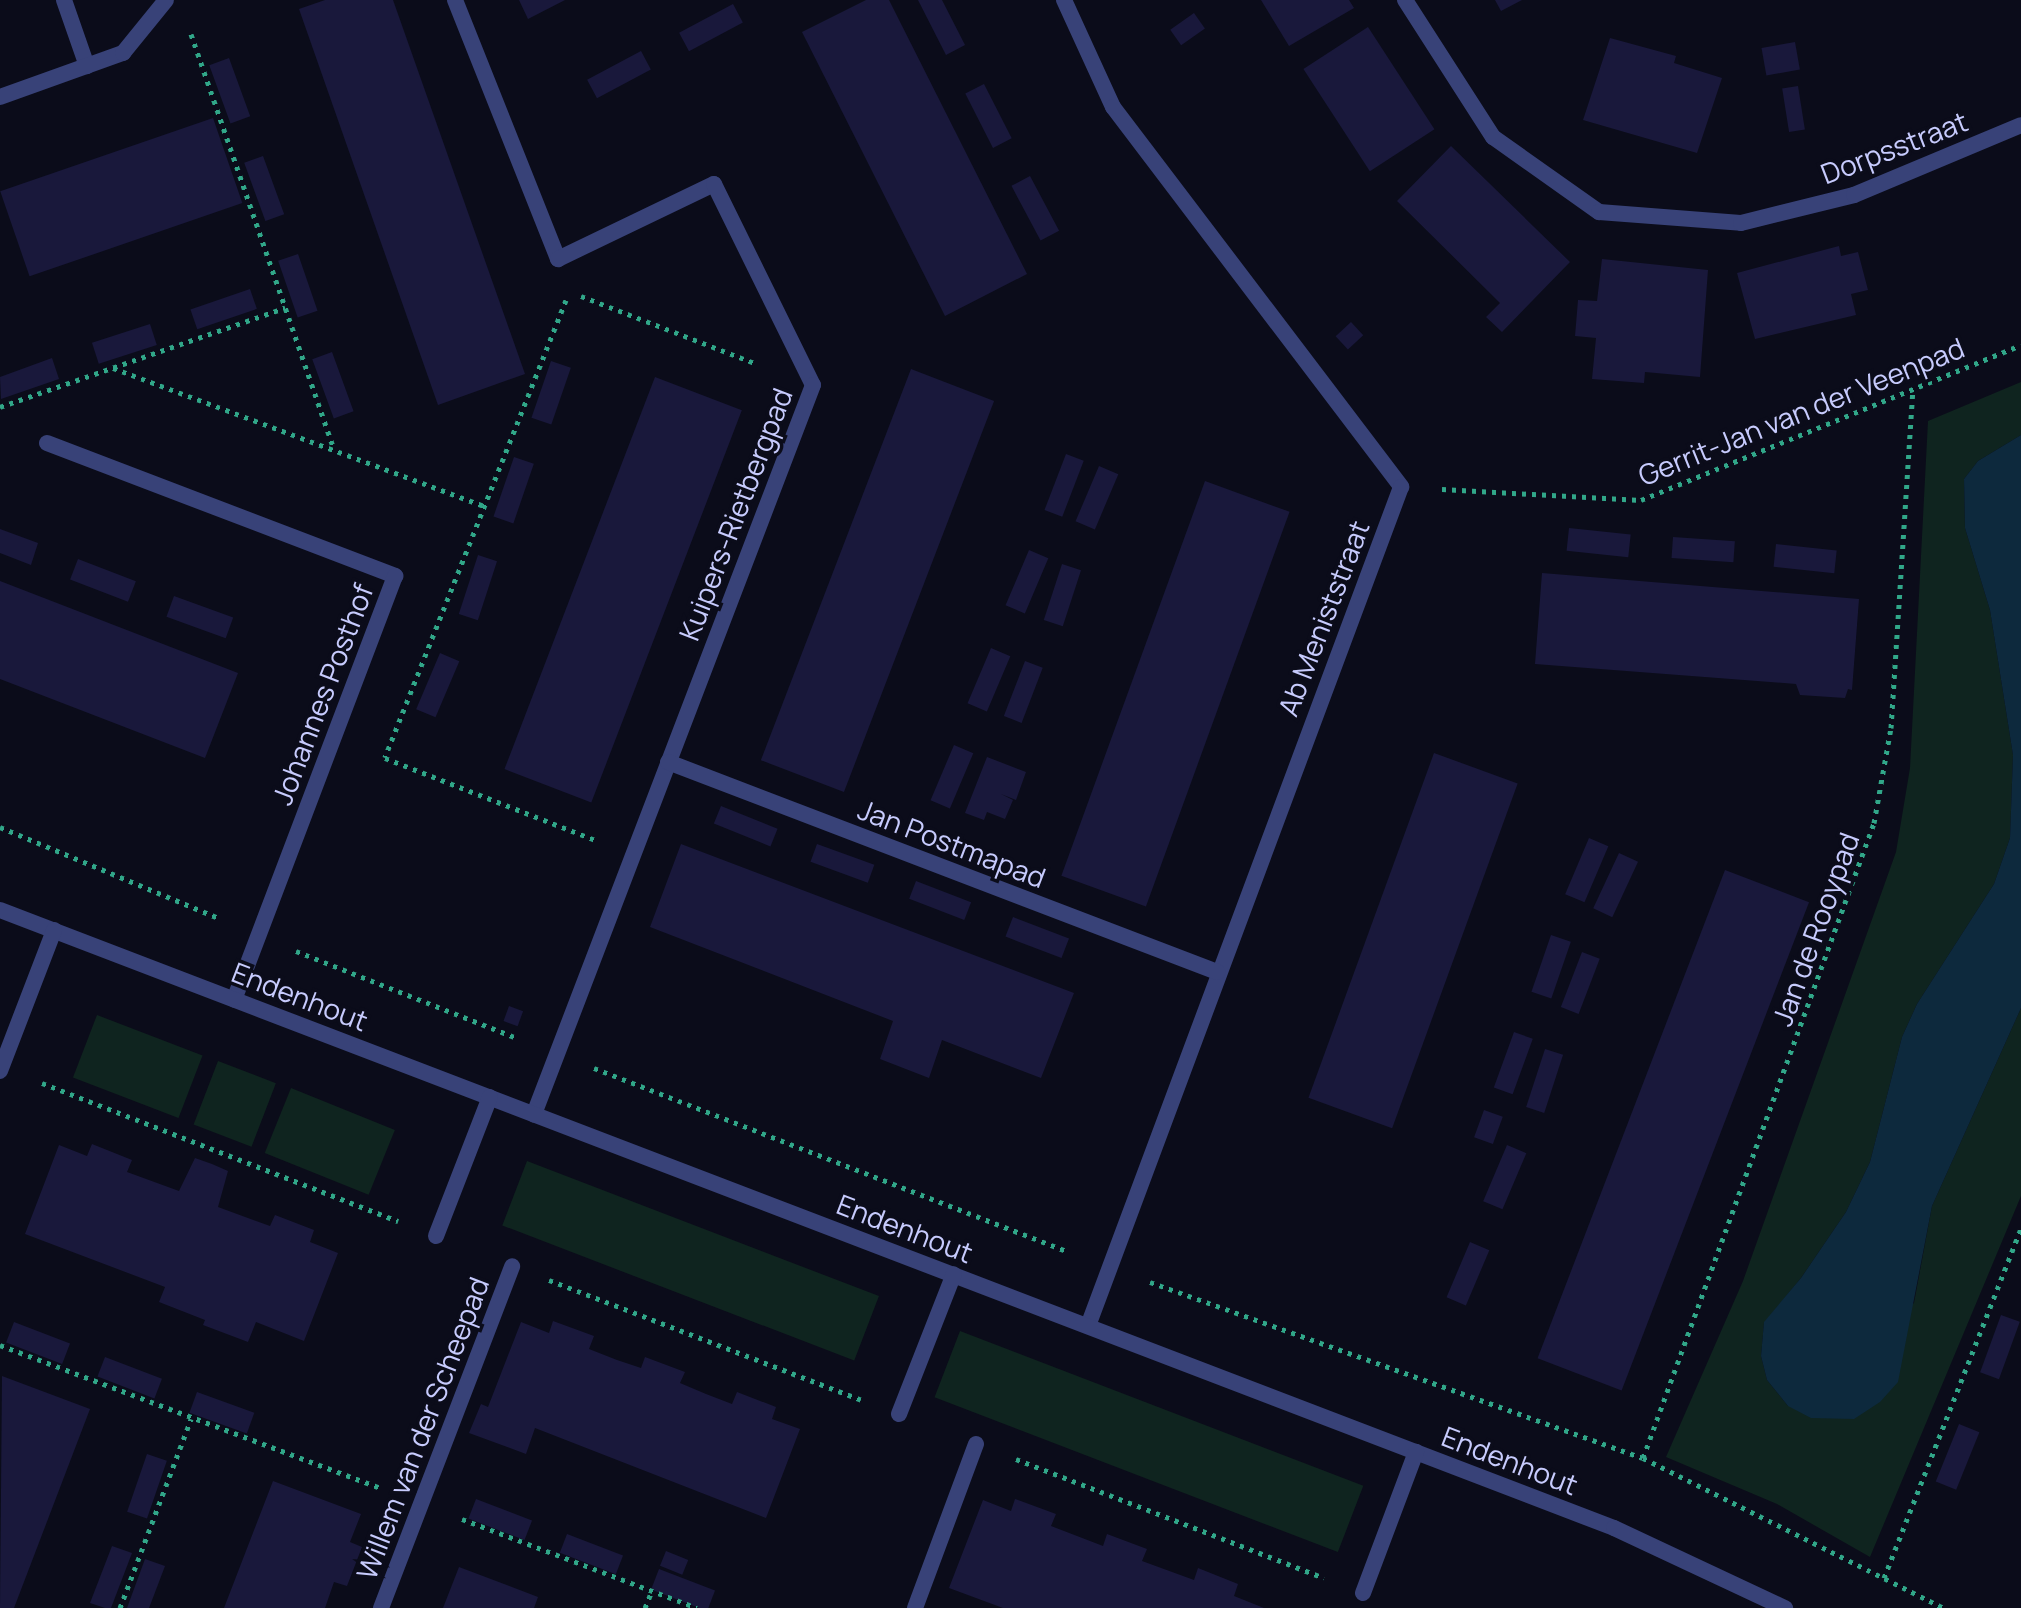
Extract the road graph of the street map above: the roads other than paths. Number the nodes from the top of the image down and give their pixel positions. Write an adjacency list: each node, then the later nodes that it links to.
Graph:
1 (64, 0): 6 (street)
2 (166, 0): 6 (street)
3 (455, 0): 10 (street, Kuipers-Rietbergpad)
4 (1064, 0): 13 (street, Ab Meniststraat)
5 (1405, 0): 8 (street, Dorpsstraat)
6 (87, 66): 7 (street)
7 (0, 97)
8 (2021, 125)
9 (47, 443): 14 (street, Johannes Posthof)
10 (668, 762): 13 (street, Jan Postmapad); 17 (street, Kuipers-Rietbergpad)
11 (0, 910): 12 (street, Endenhout)
12 (54, 930): 14 (street, Endenhout); 15 (street)
13 (1217, 972): 21 (street, Ab Meniststraat)
14 (234, 999): 16 (street, Endenhout)
15 (1, 1069)
16 (490, 1097): 17 (street, Endenhout); 18 (street)
17 (534, 1114): 20 (street, Endenhout)
18 (436, 1236)
19 (512, 1266): 26 (street, Willem van der Scheepad)
20 (954, 1274): 21 (street, Endenhout); 22 (street)
21 (1088, 1326): 24 (street, Endenhout)
22 (899, 1414)
23 (976, 1444): 27 (street)
24 (1416, 1452): 25 (street); 28 (street, Endenhout)
25 (1363, 1593)
26 (381, 1608)
27 (915, 1608)
28 (1785, 1608)

